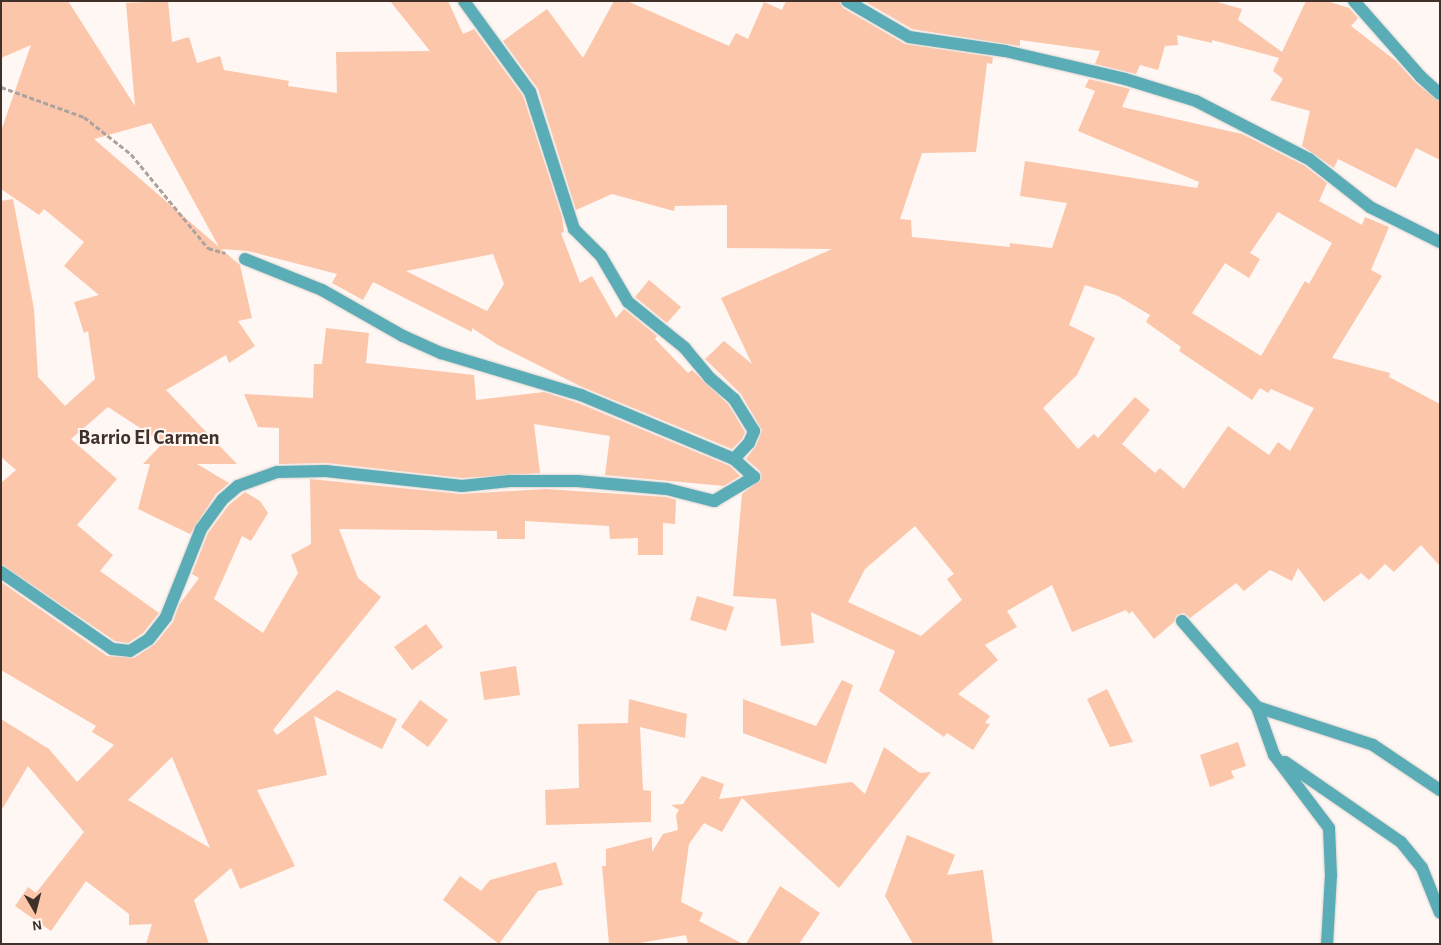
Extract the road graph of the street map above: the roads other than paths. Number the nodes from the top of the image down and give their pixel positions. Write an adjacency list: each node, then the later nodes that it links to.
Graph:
1 (464, 1): 7 (street)
2 (848, 1): 5 (street)
3 (1354, 1): 4 (street)
4 (1440, 94)
5 (1440, 242)
6 (245, 259): 7 (street)
7 (734, 459): 8 (street)
8 (1, 572)
9 (1182, 621): 10 (street)
10 (1256, 707): 11 (street); 12 (street)
11 (1274, 755): 13 (street); 14 (street)
12 (1440, 790)
13 (1440, 913)
14 (1327, 944)

